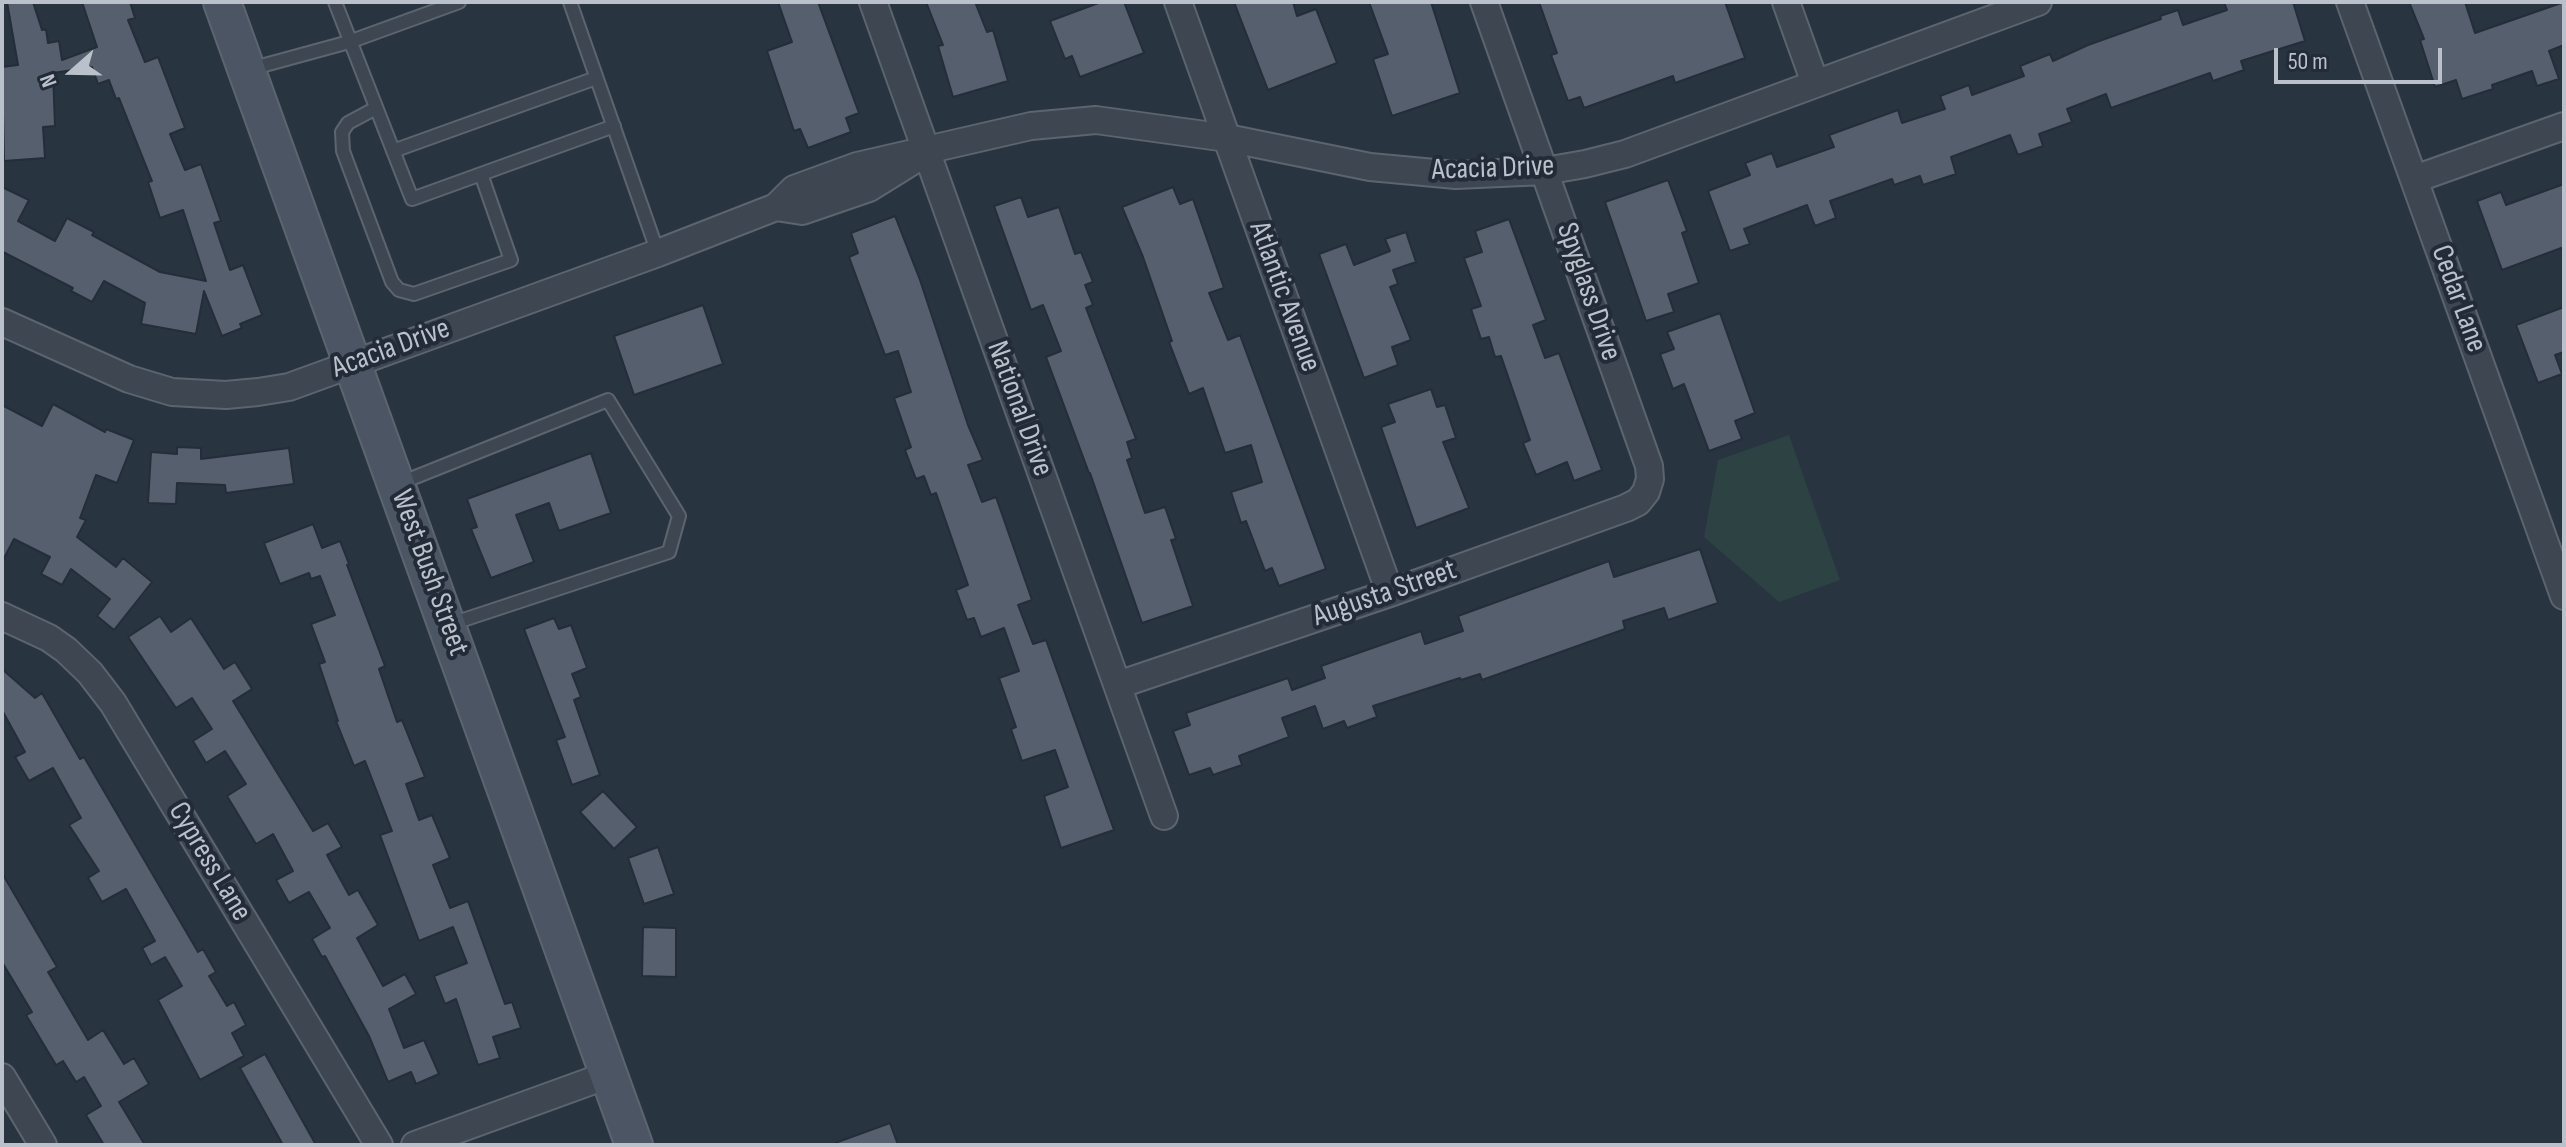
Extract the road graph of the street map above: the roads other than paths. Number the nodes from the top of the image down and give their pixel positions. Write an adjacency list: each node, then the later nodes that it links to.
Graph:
1 (222, 2): 12 (main road, West Bush Street)
2 (335, 2): 11 (lane)
3 (459, 2): 11 (lane)
4 (570, 2): 13 (lane)
5 (873, 2): 20 (street, National Drive)
6 (1178, 2): 18 (street, Atlantic Avenue)
7 (1484, 2): 21 (street, Spyglass Drive)
8 (1786, 2): 14 (street)
9 (2038, 2): 14 (street, Acacia Drive)
10 (2350, 2): 23 (street, Cedar Lane)
11 (349, 42): 12 (lane); 15 (lane)
12 (247, 69): 26 (main road, West Bush Street)
13 (596, 78): 16 (lane); 19 (lane)
14 (1815, 83): 21 (street, Acacia Drive)
15 (376, 108): 19 (lane); 22 (lane)
16 (614, 126): 22 (lane); 24 (lane)
17 (2564, 126): 23 (street)
18 (1227, 138): 20 (street, Acacia Drive); 21 (street, Acacia Drive); 29 (street, Atlantic Avenue)
19 (393, 151): 22 (lane)
20 (927, 152): 24 (street, Acacia Drive); 33 (street, National Drive)
21 (1545, 171): 28 (street, Spyglass Drive)
22 (481, 174)
23 (2415, 179): 30 (street, Cedar Lane)
24 (658, 253): 26 (street, Acacia Drive)
25 (2, 322): 26 (street, Acacia Drive)
26 (354, 363): 27 (main road, West Bush Street)
27 (397, 484): 32 (main road, West Bush Street); 32 (lane)
28 (1646, 492): 29 (street, Augusta Street)
29 (1390, 593): 33 (street, Augusta Street)
30 (2564, 596)
31 (2, 616): 38 (street, Cypress Lane)
32 (448, 625): 35 (main road, West Bush Street)
33 (1118, 685): 34 (street, National Drive)
34 (1164, 816)
35 (608, 1075): 39 (street); 40 (main road, West Bush Street)
36 (2, 1077): 37 (street)
37 (43, 1145)
38 (379, 1145)
39 (415, 1145)
40 (634, 1145)

